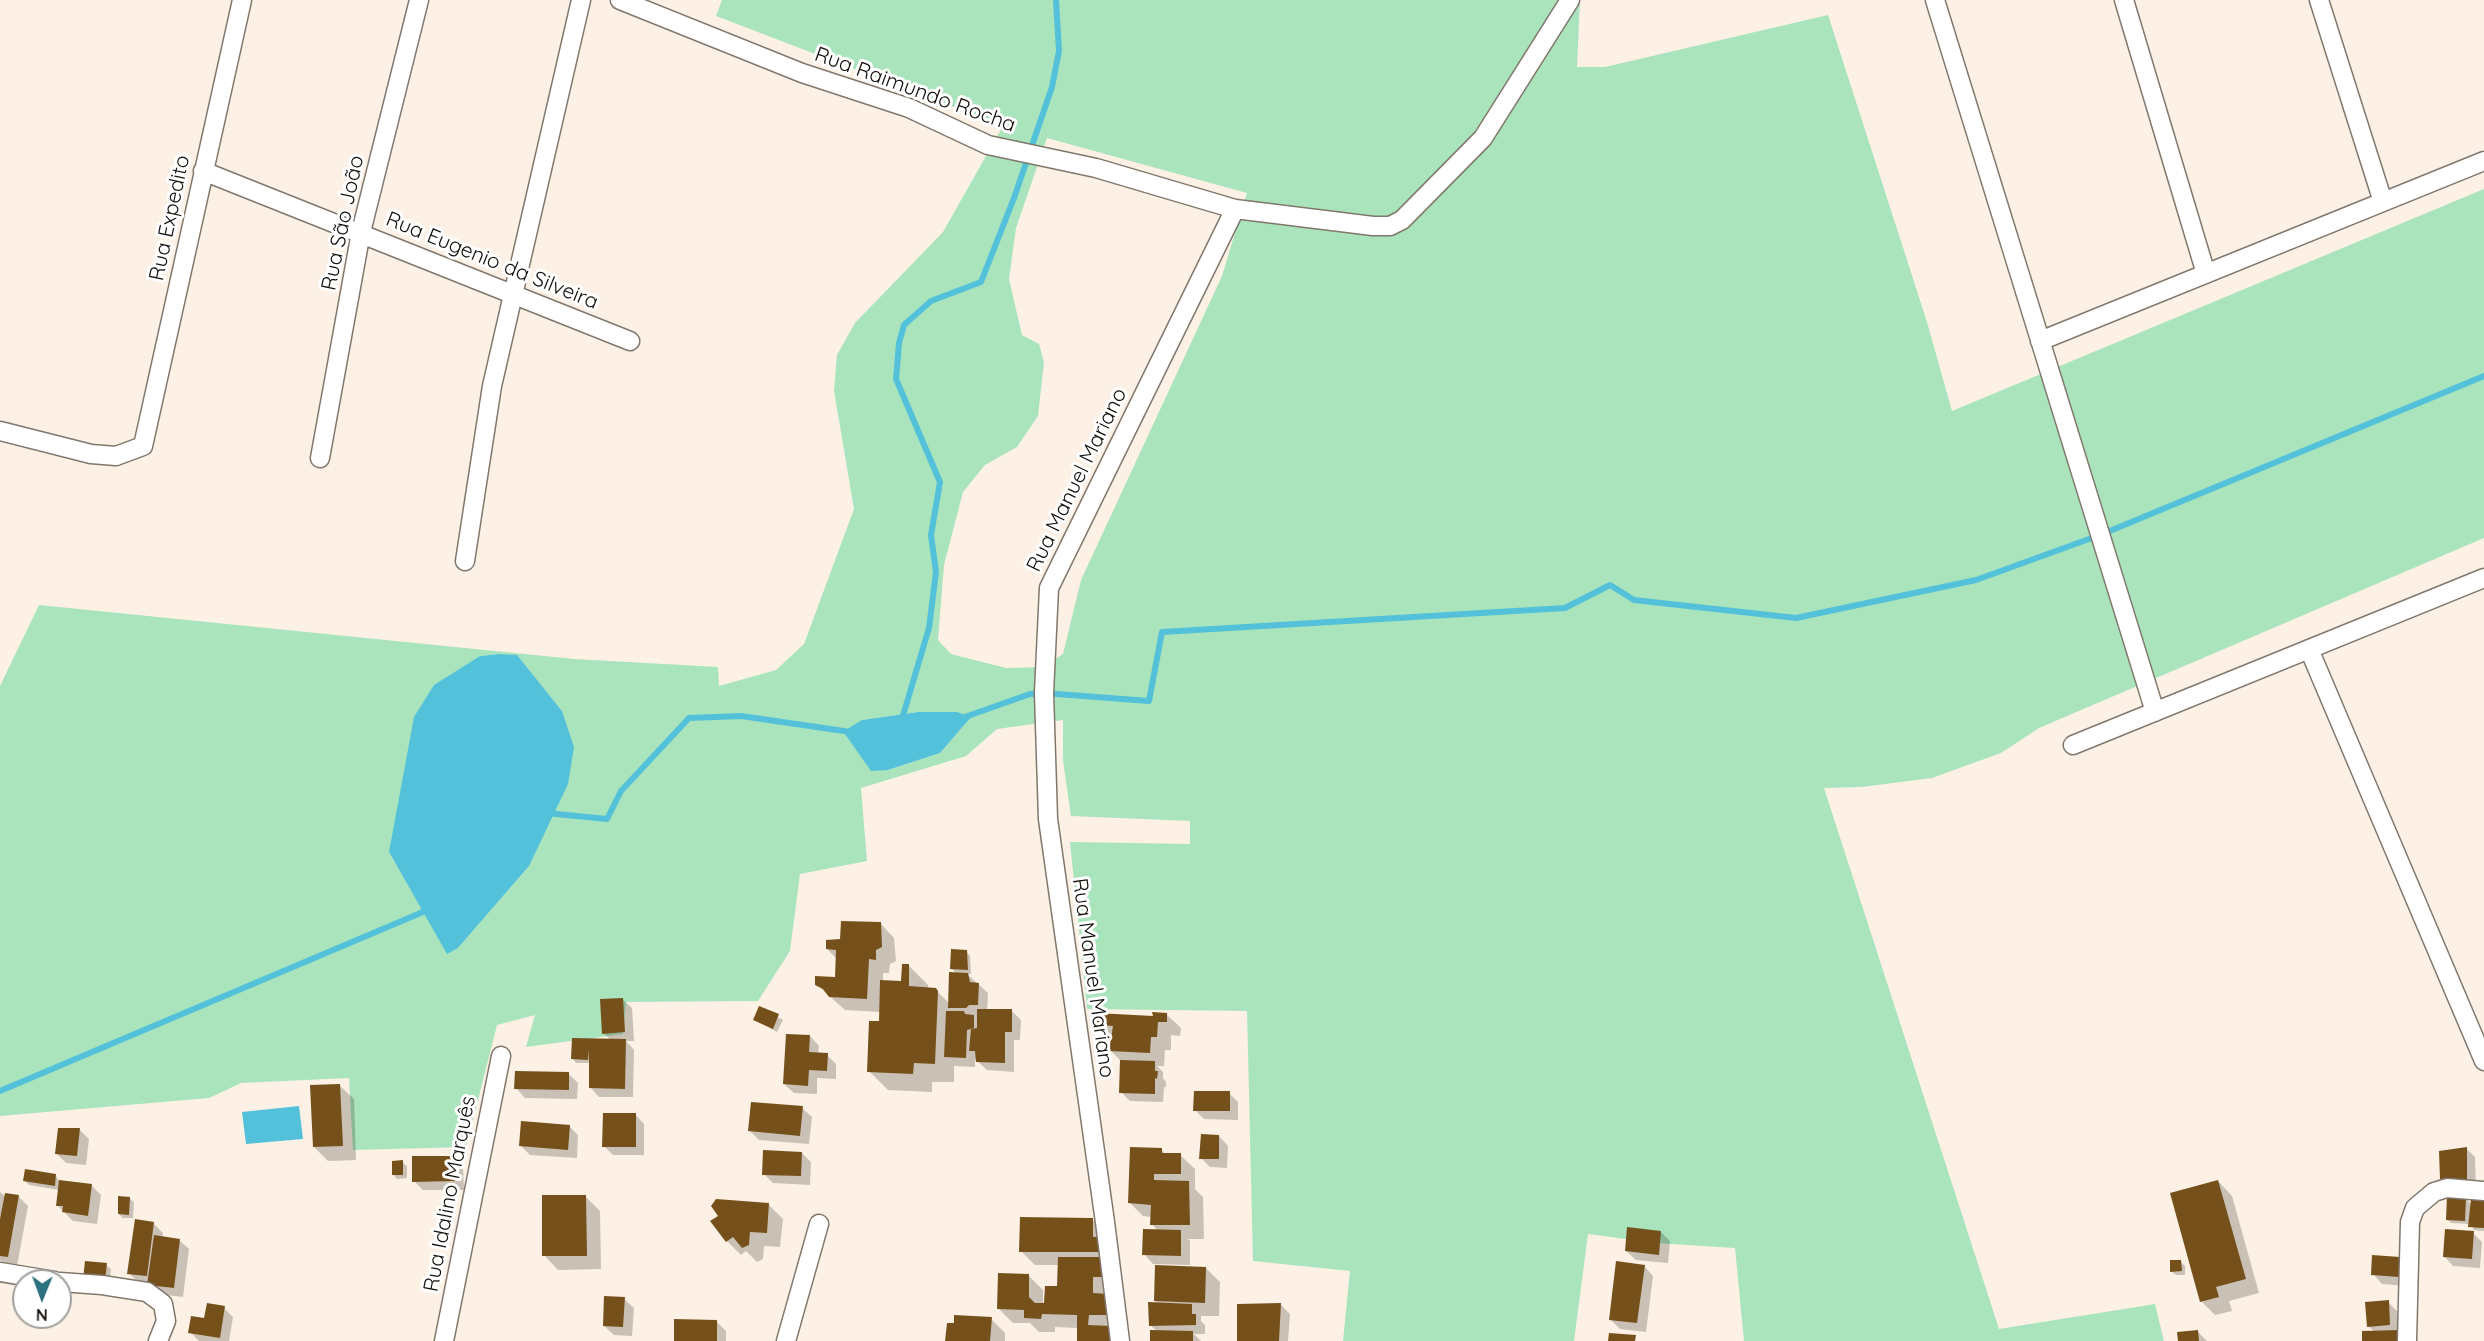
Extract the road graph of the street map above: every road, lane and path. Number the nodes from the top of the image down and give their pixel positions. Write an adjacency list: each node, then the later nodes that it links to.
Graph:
1 (242, 0): 10 (street, Rua Expedito)
2 (419, 0): 13 (street, Rua São João)
3 (581, 0): 15 (street)
4 (620, 0): 12 (street, Rua Raimundo Rocha)
5 (1570, 0): 12 (street)
6 (1935, 0): 17 (street)
7 (2124, 0): 14 (street)
8 (2319, 0): 11 (street)
9 (2484, 162): 11 (street)
10 (203, 171): 13 (street, Rua Eugenio da Silveira); 18 (street, Rua Expedito)
11 (2383, 202): 14 (street)
12 (1236, 209): 33 (street, Rua Manuel Mariano)
13 (361, 232): 15 (street, Rua Eugenio da Silveira); 19 (street, Rua São João)
14 (2206, 274): 17 (street)
15 (512, 294): 16 (street, Rua Eugenio da Silveira); 20 (street)
16 (630, 340)
17 (2040, 341): 23 (street)
18 (0, 431)
19 (320, 458)
20 (465, 561)
21 (2484, 578): 22 (street)
22 (2309, 649): 23 (street); 26 (street)
23 (2155, 712): 24 (street)
24 (2073, 745)
25 (501, 1056): 31 (street, Rua Idalino Marquês)
26 (2484, 1061)
27 (2484, 1191): 34 (street)
28 (819, 1224): 32 (street)
29 (72, 1283): 30 (street)
30 (158, 1341)
31 (444, 1341)
32 (786, 1341)
33 (1120, 1341)
34 (2407, 1341)

